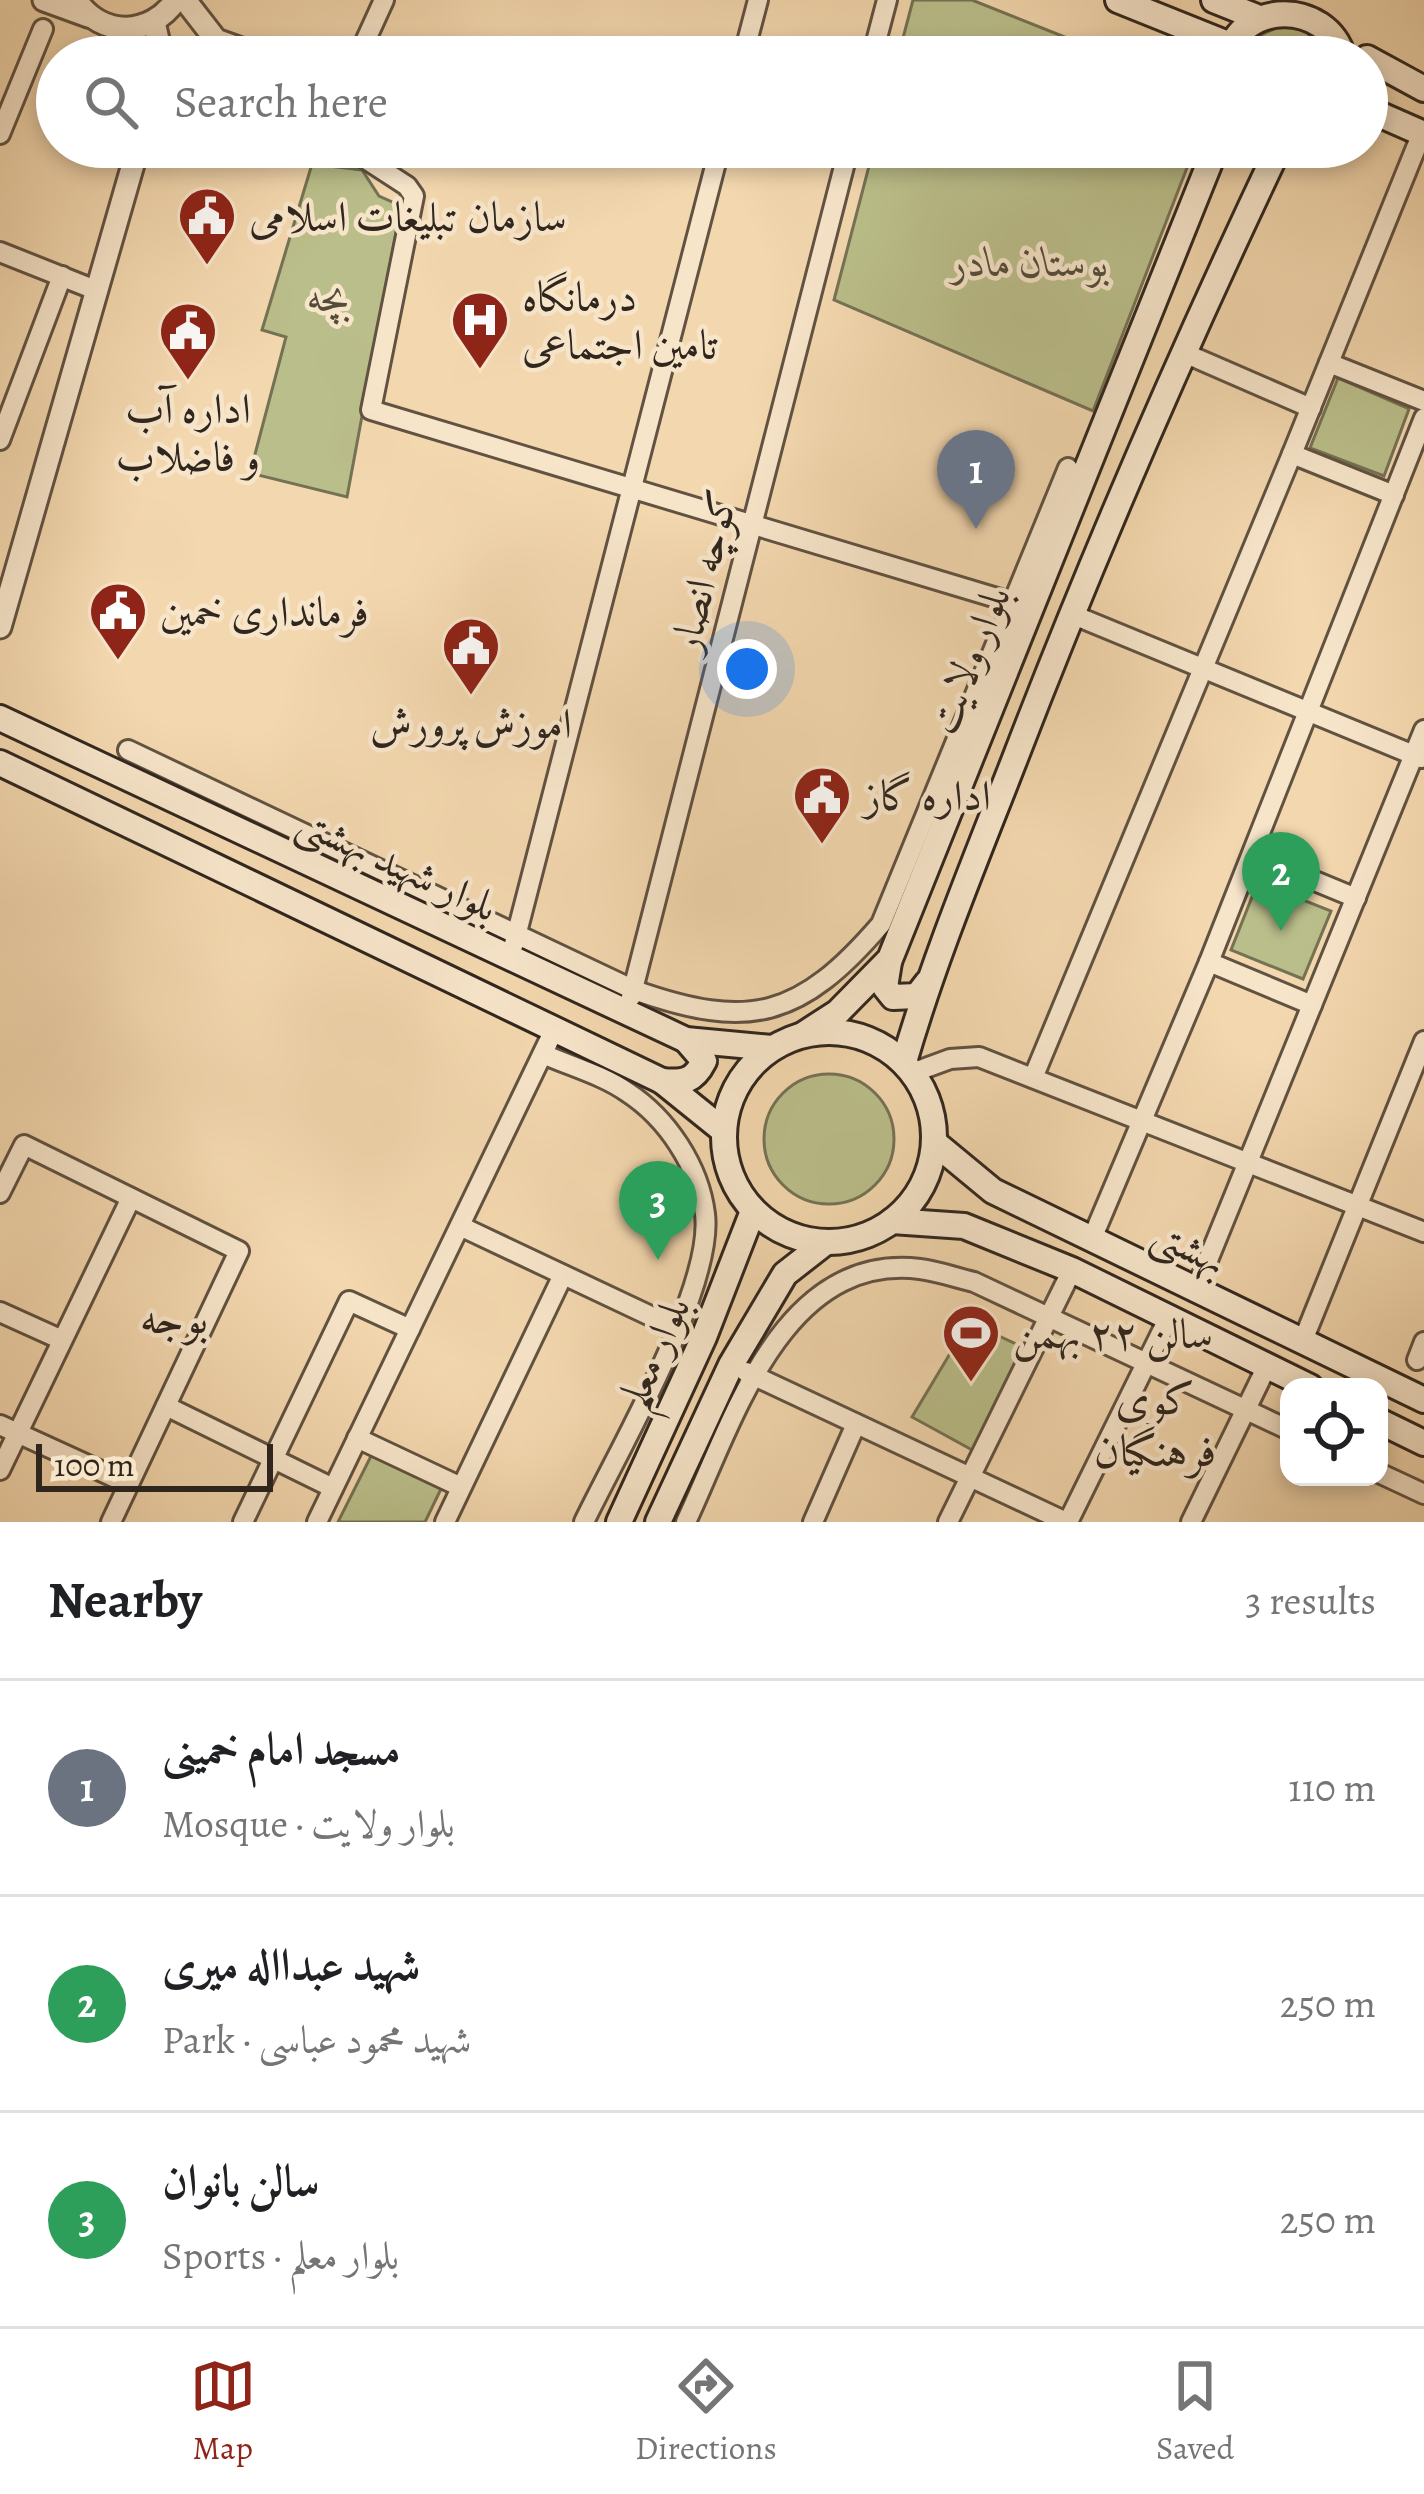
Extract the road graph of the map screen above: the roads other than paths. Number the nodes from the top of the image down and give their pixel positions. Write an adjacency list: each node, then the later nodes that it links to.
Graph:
1 (44, 0): 8 (street)
2 (181, 0): 10 (street); 15 (street)
3 (384, 0): 16 (street)
4 (758, 0): 17 (street)
5 (887, 0): 18 (street)
6 (1118, 0): 19 (main road)
7 (1214, 0): 9 (main road)
8 (82, 8): 10 (street)
9 (1266, 8): 12 (main road); 20 (main road)
10 (154, 22): 14 (street)
11 (43, 28): 13 (street)
12 (1334, 29)
13 (40, 36)
14 (157, 36)
15 (212, 36)
16 (368, 36)
17 (749, 36)
18 (878, 36)
19 (1196, 36)
20 (1242, 36)
21 (36, 45): 26 (street)
22 (1388, 69): 23 (main road)
23 (1424, 89)
24 (1388, 118): 25 (main road)
25 (1423, 133): 37 (street)
26 (0, 134)
27 (131, 168): 35 (street)
28 (379, 168): 45 (street)
29 (715, 168): 45 (street)
30 (844, 168): 47 (street, کوچه انصار)
31 (1207, 168): 48 (main road, بلوار ولایت)
32 (1269, 168): 36 (main road, بلوار ولایت)
33 (0, 252): 34 (street)
34 (62, 276): 35 (street); 41 (street)
35 (94, 289): 50 (street)
36 (1182, 352): 39 (street); 49 (main road, بلوار ولایت)
37 (1329, 364): 38 (street); 39 (street)
38 (1424, 401)
39 (1311, 408): 43 (street)
40 (1424, 418): 42 (street)
41 (0, 440)
42 (1418, 451): 46 (street)
43 (1292, 454): 46 (street); 51 (street)
44 (1068, 468): 48 (street)
45 (633, 485): 47 (street); 60 (street)
46 (1394, 495): 52 (street)
47 (752, 522): 48 (street); 64 (street, کوچه انصار)
48 (1022, 606): 61 (main road, بلوار ولایت); 64 (street)
49 (1071, 614): 51 (street); 63 (main road, بلوار ولایت)
50 (0, 626)
51 (1201, 667): 52 (street); 73 (street)
52 (1310, 712): 56 (street); 58 (street)
53 (0, 718): 60 (main road, بلوار شهید بهشتی)
54 (1424, 730): 56 (street)
55 (128, 750): 60 (street)
56 (1419, 757): 59 (street)
57 (0, 763): 66 (main road, بلوار شهید بهشتی)
58 (1253, 856): 59 (street); 62 (street)
59 (1356, 898): 65 (street)
60 (513, 947): 64 (main road, بلوار شهید بهشتی)
61 (890, 959): 63 (main road); 67 (main road, بلوار ولایت)
62 (1209, 962): 65 (street); 75 (street)
63 (927, 983): 72 (main road, بلوار ولایت)
64 (630, 1001): 68 (main road, بلوار شهید بهشتی)
65 (1312, 1005): 78 (street)
66 (554, 1030): 71 (street); 74 (main road, بلوار شهید بهشتی)
67 (804, 1034): 70 (main road); 72 (main road)
68 (686, 1040): 70 (main road, بلوار شهید بهشتی); 74 (main road)
69 (1424, 1041): 81 (street)
70 (772, 1048): 76 (main road)
71 (543, 1054): 84 (street); 94 (street)
72 (908, 1068): 73 (street); 77 (main road)
73 (1033, 1078): 75 (street)
74 (662, 1081): 76 (main road, بلوار شهید بهشتی)
75 (1142, 1120): 78 (street); 86 (street)
76 (724, 1132): 82 (main road)
77 (935, 1142): 83 (main road); 86 (main road, بهشتی)
78 (1248, 1163): 81 (street); 90 (street)
79 (0, 1193): 80 (street)
80 (131, 1198): 96 (street); 104 (street)
81 (1358, 1206): 85 (street); 97 (street)
82 (753, 1210): 87 (main road); 125 (main road, بلوار معلم)
83 (892, 1221): 87 (main road); 88 (main road, بهشتی)
84 (460, 1226): 89 (street); 95 (street)
85 (1424, 1232)
86 (1091, 1241): 90 (main road, بهشتی)
87 (826, 1242): 99 (main road, بلوار معلم)
88 (1072, 1270): 92 (street); 93 (main road, بهشتی)
89 (563, 1275): 94 (street); 117 (street)
90 (1195, 1292): 97 (main road, بهشتی)
91 (0, 1312): 96 (street)
92 (1049, 1317): 98 (street); 101 (street); 115 (street)
93 (1169, 1317): 98 (street); 100 (main road, بهشتی)
94 (676, 1328): 124 (street)
95 (410, 1330): 110 (street); 112 (street)
96 (62, 1340): 109 (street)
97 (1302, 1343): 103 (main road, بهشتی)
98 (1147, 1363): 105 (street); 130 (street)
99 (730, 1365): 101 (street); 126 (main road, بلوار معلم)
100 (1267, 1366): 102 (main road, بهشتی); 105 (street)
101 (755, 1376): 106 (street); 127 (street)
102 (1292, 1378)
103 (1424, 1400)
104 (166, 1406): 112 (street); 116 (street)
105 (1246, 1409): 108 (street); 131 (street)
106 (856, 1424): 115 (street); 128 (street)
107 (1388, 1425): 111 (main road)
108 (1280, 1426)
109 (9, 1429): 113 (street); 116 (street)
110 (357, 1438): 117 (street); 118 (street)
111 (1424, 1443)
112 (273, 1459): 118 (street); 121 (street)
113 (0, 1471)
114 (1388, 1476): 119 (street)
115 (970, 1477): 129 (street); 130 (street)
116 (129, 1484): 120 (street)
117 (461, 1487): 123 (street)
118 (333, 1488): 122 (street)
119 (1424, 1494)
120 (111, 1522)
121 (243, 1522)
122 (317, 1522)
123 (445, 1522)
124 (584, 1522)
125 (619, 1522)
126 (658, 1522)
127 (686, 1522)
128 (813, 1522)
129 (947, 1522)
130 (1067, 1522)
131 (1192, 1522)

